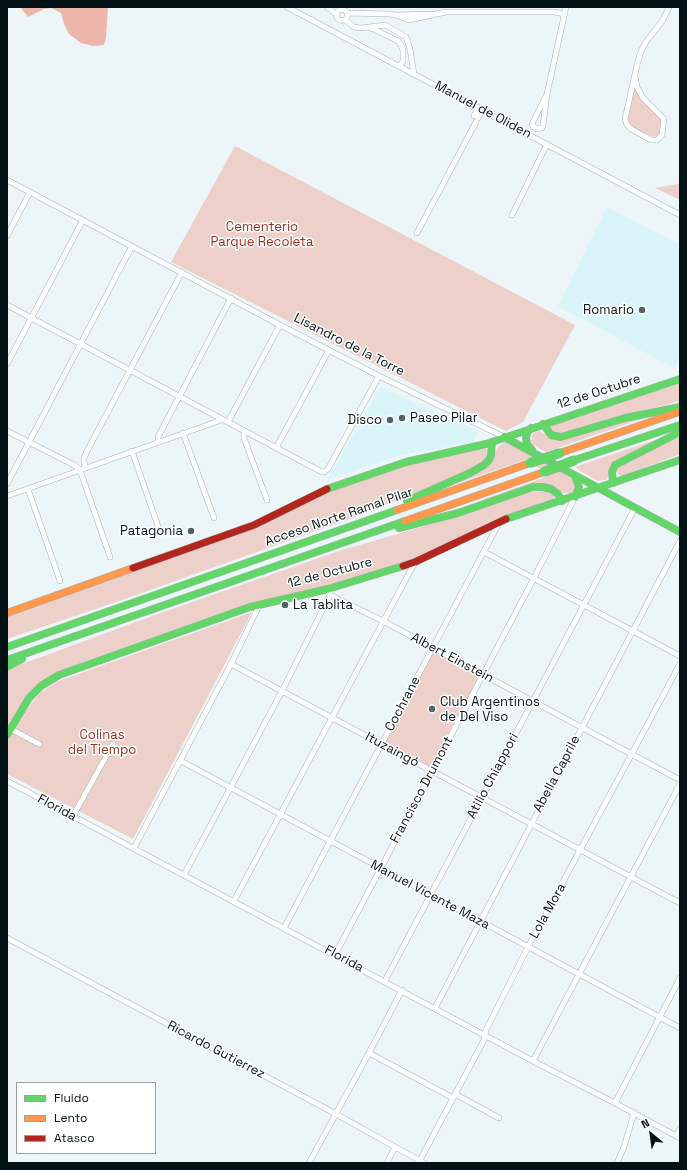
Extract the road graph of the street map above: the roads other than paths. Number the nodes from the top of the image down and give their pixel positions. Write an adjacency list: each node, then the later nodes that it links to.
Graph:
1 (287, 7): 10 (street, Manuel de Oliden)
2 (328, 7): 6 (street)
3 (566, 7): 7 (street)
4 (669, 7): 12 (street)
5 (346, 10): 6 (street); 7 (street); 8 (street)
6 (336, 14): 8 (street)
7 (565, 14): 13 (street)
8 (345, 20): 9 (street)
9 (369, 27): 10 (street); 11 (street)
10 (400, 66): 11 (street, Manuel de Oliden)
11 (414, 74): 14 (street, Manuel de Oliden)
12 (635, 76): 12 (street)
13 (547, 94): 13 (street)
14 (480, 108): 15 (street, Manuel de Oliden); 21 (street)
15 (547, 144): 18 (street, Manuel de Oliden); 19 (street)
16 (7, 180): 17 (street, Lisandro de la Torre)
17 (30, 192): 20 (street, Lisandro de la Torre); 22 (street)
18 (679, 214)
19 (512, 215)
20 (83, 220): 23 (street, Lisandro de la Torre); 27 (street)
21 (417, 233)
22 (7, 236)
23 (132, 246): 24 (street, Lisandro de la Torre); 29 (street)
24 (182, 272): 25 (street, Lisandro de la Torre); 32 (street)
25 (231, 298): 28 (street, Lisandro de la Torre); 35 (street)
26 (7, 305): 27 (street)
27 (31, 318): 29 (street); 31 (street)
28 (280, 325): 30 (street, Lisandro de la Torre); 39 (street)
29 (82, 344): 32 (street); 50 (street)
30 (329, 350): 33 (street, Lisandro de la Torre); 51 (street)
31 (7, 364)
32 (130, 370): 35 (street); 55 (street)
33 (379, 376): 47 (street, Lisandro de la Torre); 51 (street)
34 (680, 379): 40 (main road, 12 de Octubre)
35 (179, 396): 38 (street); 48 (street)
36 (680, 407): 40 (main road)
37 (680, 412): 68 (main road, Acceso Norte Ramal Pilar, bridge)
38 (222, 419): 39 (street); 46 (street)
39 (228, 422): 44 (street)
40 (543, 424): 42 (main road, 12 de Octubre)
41 (680, 425): 71 (main road, Acceso Norte Ramal Pilar, bridge)
42 (531, 428): 47 (main road, 12 de Octubre); 52 (main road)
43 (7, 431): 50 (street)
44 (244, 431): 51 (street); 63 (street)
45 (680, 432): 57 (main road)
46 (183, 434): 48 (street); 66 (street)
47 (504, 437): 49 (main road, 12 de Octubre); 52 (main road, Lisandro de la Torre)
48 (158, 442): 53 (street)
49 (492, 442): 68 (main road); 81 (main road, 12 de Octubre)
50 (29, 443): 55 (street); 58 (street)
51 (276, 448)
52 (532, 450): 56 (main road, Lisandro de la Torre)
53 (132, 452): 55 (street); 69 (street)
54 (680, 460): 57 (main road, 12 de Octubre)
55 (82, 469): 60 (street); 74 (street)
56 (576, 476): 59 (main road, Lisandro de la Torre); 62 (main road)
57 (613, 483): 59 (main road, 12 de Octubre)
58 (7, 484)
59 (598, 488): 62 (main road, 12 de Octubre); 65 (main road, Lisandro de la Torre)
60 (28, 489): 61 (street); 77 (street)
61 (7, 496)
62 (575, 497): 64 (main road, 12 de Octubre); 76 (street, Francisco Drumont)
63 (267, 500)
64 (562, 501): 67 (main road, 12 de Octubre); 71 (main road)
65 (635, 508): 70 (main road, Lisandro de la Torre); 80 (street, Atilio Chiappori)
66 (214, 518)
67 (500, 522): 73 (street, Cochrane); 75 (main road, 12 de Octubre)
68 (345, 528): 84 (main road, Acceso Norte Ramal Pilar)
69 (159, 529)
70 (680, 532)
71 (356, 538): 87 (main road, Acceso Norte Ramal Pilar)
72 (680, 541): 83 (street, Abella Caprile)
73 (484, 552): 76 (street); 88 (street, Cochrane)
74 (110, 558)
75 (415, 562): 78 (main road, 12 de Octubre); 82 (street)
76 (534, 578): 80 (street); 94 (street, Francisco Drumont)
77 (60, 581)
78 (329, 592): 79 (main road, 12 de Octubre); 82 (street, Albert Einstein); 95 (street)
79 (260, 604): 91 (street); 99 (main road, 12 de Octubre)
80 (584, 604): 83 (street); 96 (street, Atilio Chiappori)
81 (7, 613)
82 (383, 622): 88 (street, Albert Einstein); 97 (street)
83 (633, 630): 89 (street); 98 (street, Abella Caprile)
84 (38, 636): 85 (main road); 86 (main road, Acceso Norte Ramal Pilar)
85 (7, 643)
86 (7, 647)
87 (43, 647): 90 (main road, Acceso Norte Ramal Pilar); 93 (main road)
88 (433, 648): 94 (street, Albert Einstein); 102 (street, Cochrane)
89 (680, 656)
90 (7, 660)
91 (231, 664): 95 (street, Ituzaingó); 104 (street)
92 (680, 664): 103 (street, Lola Mora)
93 (7, 667)
94 (483, 675): 96 (street, Albert Einstein); 105 (street, Francisco Drumont)
95 (282, 691): 97 (street, Ituzaingó); 109 (street)
96 (533, 701): 98 (street, Albert Einstein); 110 (street, Atilio Chiappori)
97 (332, 718): 102 (street, Ituzaingó); 111 (street)
98 (582, 727): 103 (street, Albert Einstein); 113 (street, Abella Caprile)
99 (9, 732): 100 (street)
100 (39, 744)
101 (113, 744): 112 (street)
102 (381, 744): 105 (street, Ituzaingó); 114 (street, Cochrane)
103 (632, 754): 106 (street, Albert Einstein); 116 (street, Lola Mora)
104 (181, 761): 109 (street, Manuel Vicente Maza); 115 (street)
105 (432, 771): 110 (street, Ituzaingó); 117 (street, Francisco Drumont)
106 (680, 780)
107 (7, 781): 112 (street, Florida)
108 (680, 784): 119 (street)
109 (230, 788): 111 (street, Manuel Vicente Maza); 118 (street)
110 (482, 798): 113 (street, Ituzaingó); 120 (street, Atilio Chiappori)
111 (280, 814): 114 (street, Manuel Vicente Maza); 121 (street)
112 (73, 816): 115 (street, Florida)
113 (531, 824): 116 (street, Ituzaingó); 123 (street, Abella Caprile)
114 (330, 841): 117 (street, Manuel Vicente Maza); 124 (street, Cochrane)
115 (134, 848): 118 (street, Florida)
116 (581, 850): 119 (street, Ituzaingó); 126 (street, Lola Mora)
117 (380, 868): 120 (street, Manuel Vicente Maza); 127 (street, Francisco Drumont)
118 (184, 875): 121 (street, Florida)
119 (631, 877): 122 (street, Ituzaingó); 128 (street)
120 (430, 895): 123 (street, Manuel Vicente Maza); 130 (street, Atilio Chiappori)
121 (234, 901): 124 (street, Florida)
122 (680, 903)
123 (480, 922): 126 (street, Manuel Vicente Maza); 132 (street, Abella Caprile)
124 (284, 928): 127 (street, Florida)
125 (7, 938): 141 (street, Ricardo Gutierrez)
126 (528, 948): 128 (street, Manuel Vicente Maza); 135 (street, Lola Mora)
127 (334, 955): 130 (street, Florida)
128 (578, 974): 133 (street, Manuel Vicente Maza); 137 (street)
129 (680, 978): 133 (street)
130 (385, 981): 131 (street, Florida)
131 (402, 990): 132 (street, Florida); 136 (street)
132 (435, 1008): 135 (street, Florida)
133 (659, 1018): 134 (street, Manuel Vicente Maza); 139 (street)
134 (680, 1028)
135 (485, 1035): 137 (street, Florida); 138 (street, Lola Mora)
136 (369, 1053): 138 (street); 141 (street)
137 (533, 1061): 139 (street, Florida)
138 (454, 1096): 142 (street); 146 (street, Lola Mora)
139 (615, 1103): 140 (street, Florida)
140 (634, 1113): 144 (street, Florida); 149 (street)
141 (336, 1114): 145 (street, Ricardo Gutierrez); 147 (street)
142 (499, 1118)
143 (680, 1129): 144 (street)
144 (678, 1137)
145 (395, 1147): 146 (street, Ricardo Gutierrez); 148 (street)
146 (422, 1162)
147 (308, 1163)
148 (387, 1163)
149 (617, 1163)

